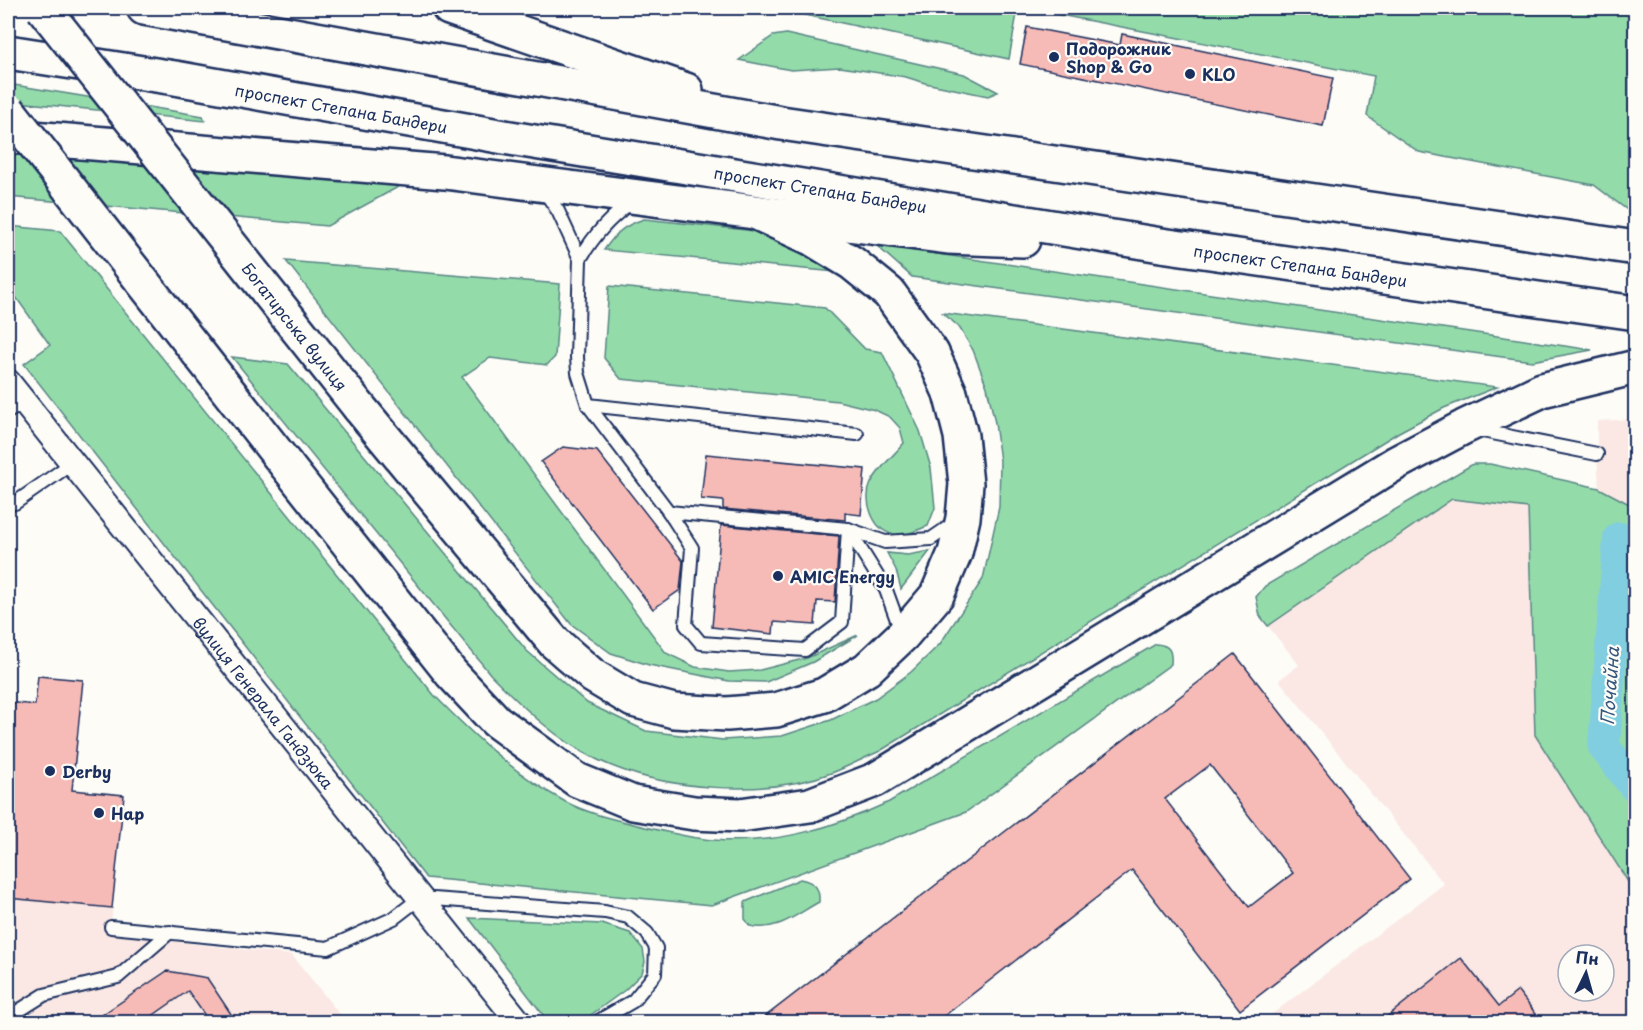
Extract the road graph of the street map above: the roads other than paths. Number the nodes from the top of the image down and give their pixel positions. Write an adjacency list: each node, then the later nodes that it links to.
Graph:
1 (43, 8): 27 (main road, Богатирська вулиця, bridge)
2 (144, 8): 6 (main road)
3 (449, 8): 6 (main road)
4 (8, 52): 11 (main road, проспект Степана Бандери)
5 (8, 110): 19 (main road, bridge)
6 (781, 123): 12 (main road)
7 (8, 136): 8 (main road)
8 (540, 185): 9 (main road); 13 (lane)
9 (636, 197): 10 (main road); 13 (lane)
10 (757, 213): 11 (main road); 25 (main road, Богатирська вулиця)
11 (1161, 245): 14 (main road, проспект Степана Бандери)
12 (1635, 248)
13 (580, 258): 17 (lane)
14 (1635, 313)
15 (1635, 367): 19 (main road)
16 (8, 382): 18 (street, вулиця Генерала Гандзюка)
17 (588, 405): 20 (lane); 24 (lane)
18 (15, 407): 22 (street, вулиця Генерала Гандзюка)
19 (1464, 427): 21 (lane)
20 (857, 434)
21 (1597, 454)
22 (71, 464): 23 (lane); 28 (street, вулиця Генерала Гандзюка)
23 (15, 504)
24 (669, 512): 26 (lane); 26 (lane)
25 (963, 518): 26 (lane); 27 (main road, Богатирська вулиця)
26 (848, 529): 27 (lane)
27 (903, 635)
28 (420, 898): 30 (lane); 32 (street, вулиця Генерала Гандзюка); 33 (lane)
29 (111, 927): 30 (lane)
30 (170, 932): 31 (lane)
31 (8, 1023)
32 (519, 1023)
33 (597, 1023)

